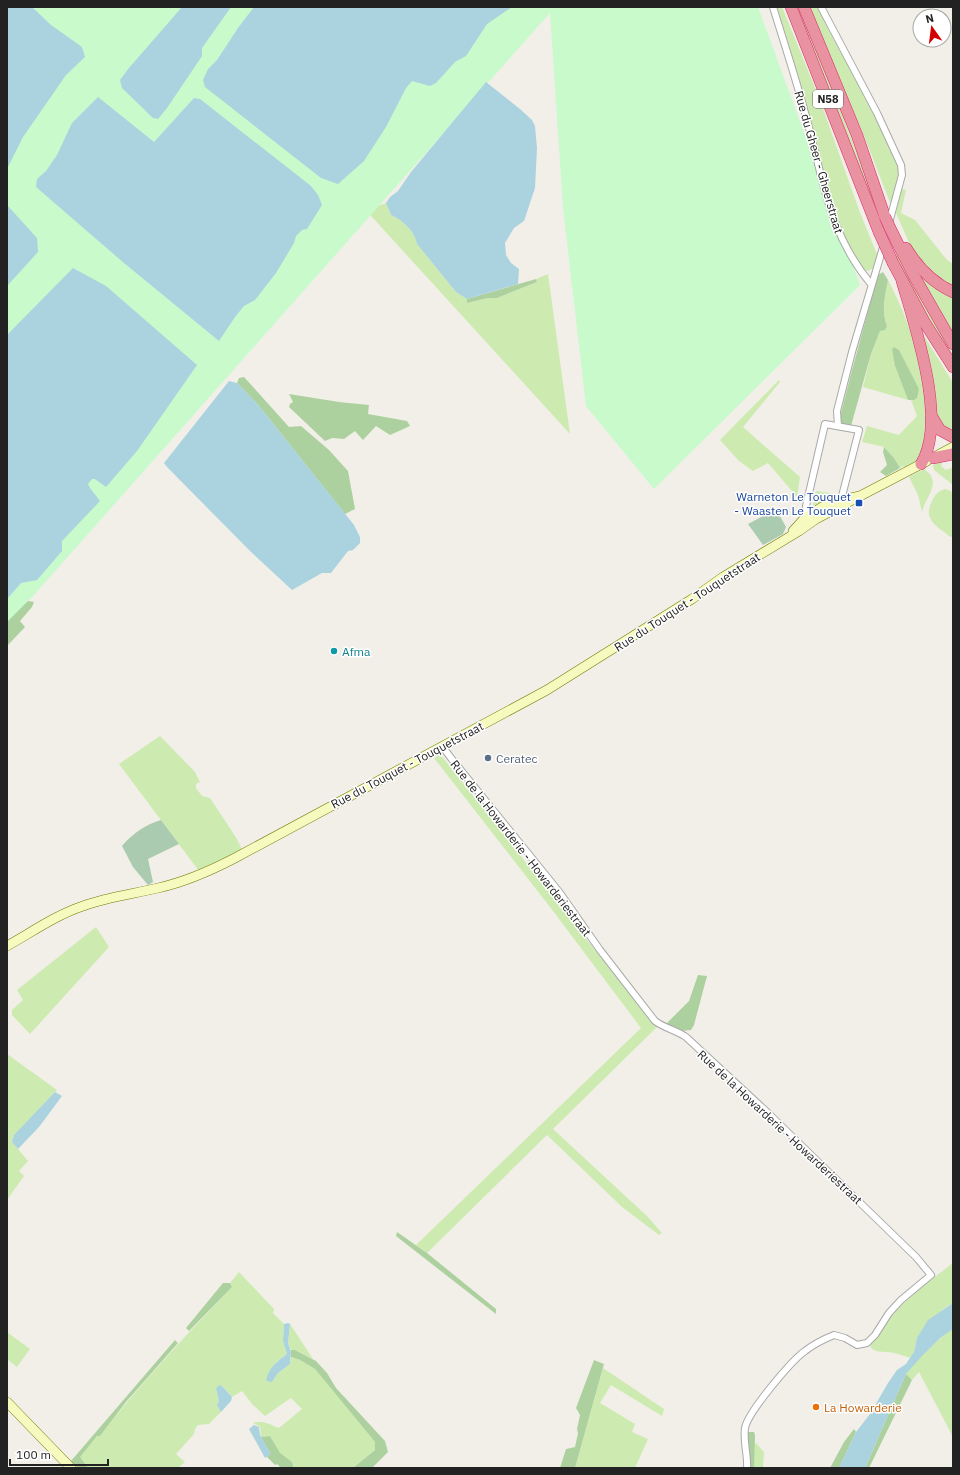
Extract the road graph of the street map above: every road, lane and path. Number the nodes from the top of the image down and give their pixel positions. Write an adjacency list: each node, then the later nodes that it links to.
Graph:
1 (773, 7): 7 (street, Rue du Gheer - Gheerstraat)
2 (791, 7): 6 (highway, N58, bridge)
3 (804, 7): 5 (highway, N58, bridge)
4 (821, 7): 7 (street)
5 (902, 246): 8 (highway); 9 (highway, N58)
6 (902, 281): 10 (highway, N58); 11 (highway)
7 (871, 284): 12 (street)
8 (953, 292)
9 (953, 344)
10 (953, 367)
11 (930, 415): 13 (highway); 17 (highway)
12 (838, 426): 19 (street); 20 (street)
13 (953, 437)
14 (953, 447): 16 (main road, Rue du Touquet - Touquetstraat)
15 (953, 454): 16 (highway)
16 (933, 458): 17 (main road, Rue du Touquet - Touquetstraat)
17 (921, 464): 18 (main road, Rue du Touquet - Touquetstraat)
18 (858, 498): 19 (main road, Rue du Touquet - Touquetstraat); 20 (main road, Rue du Touquet - Touquetstraat)
19 (841, 500): 20 (main road, Rue du Touquet - Touquetstraat)
20 (812, 517): 21 (main road, Rue du Touquet - Touquetstraat)
21 (442, 746): 22 (main road, Rue du Touquet - Touquetstraat); 25 (street, Rue de la Howarderie - Howarderiestraat)
22 (7, 946)
23 (7, 1402): 24 (main road)
24 (71, 1468)
25 (747, 1468)

